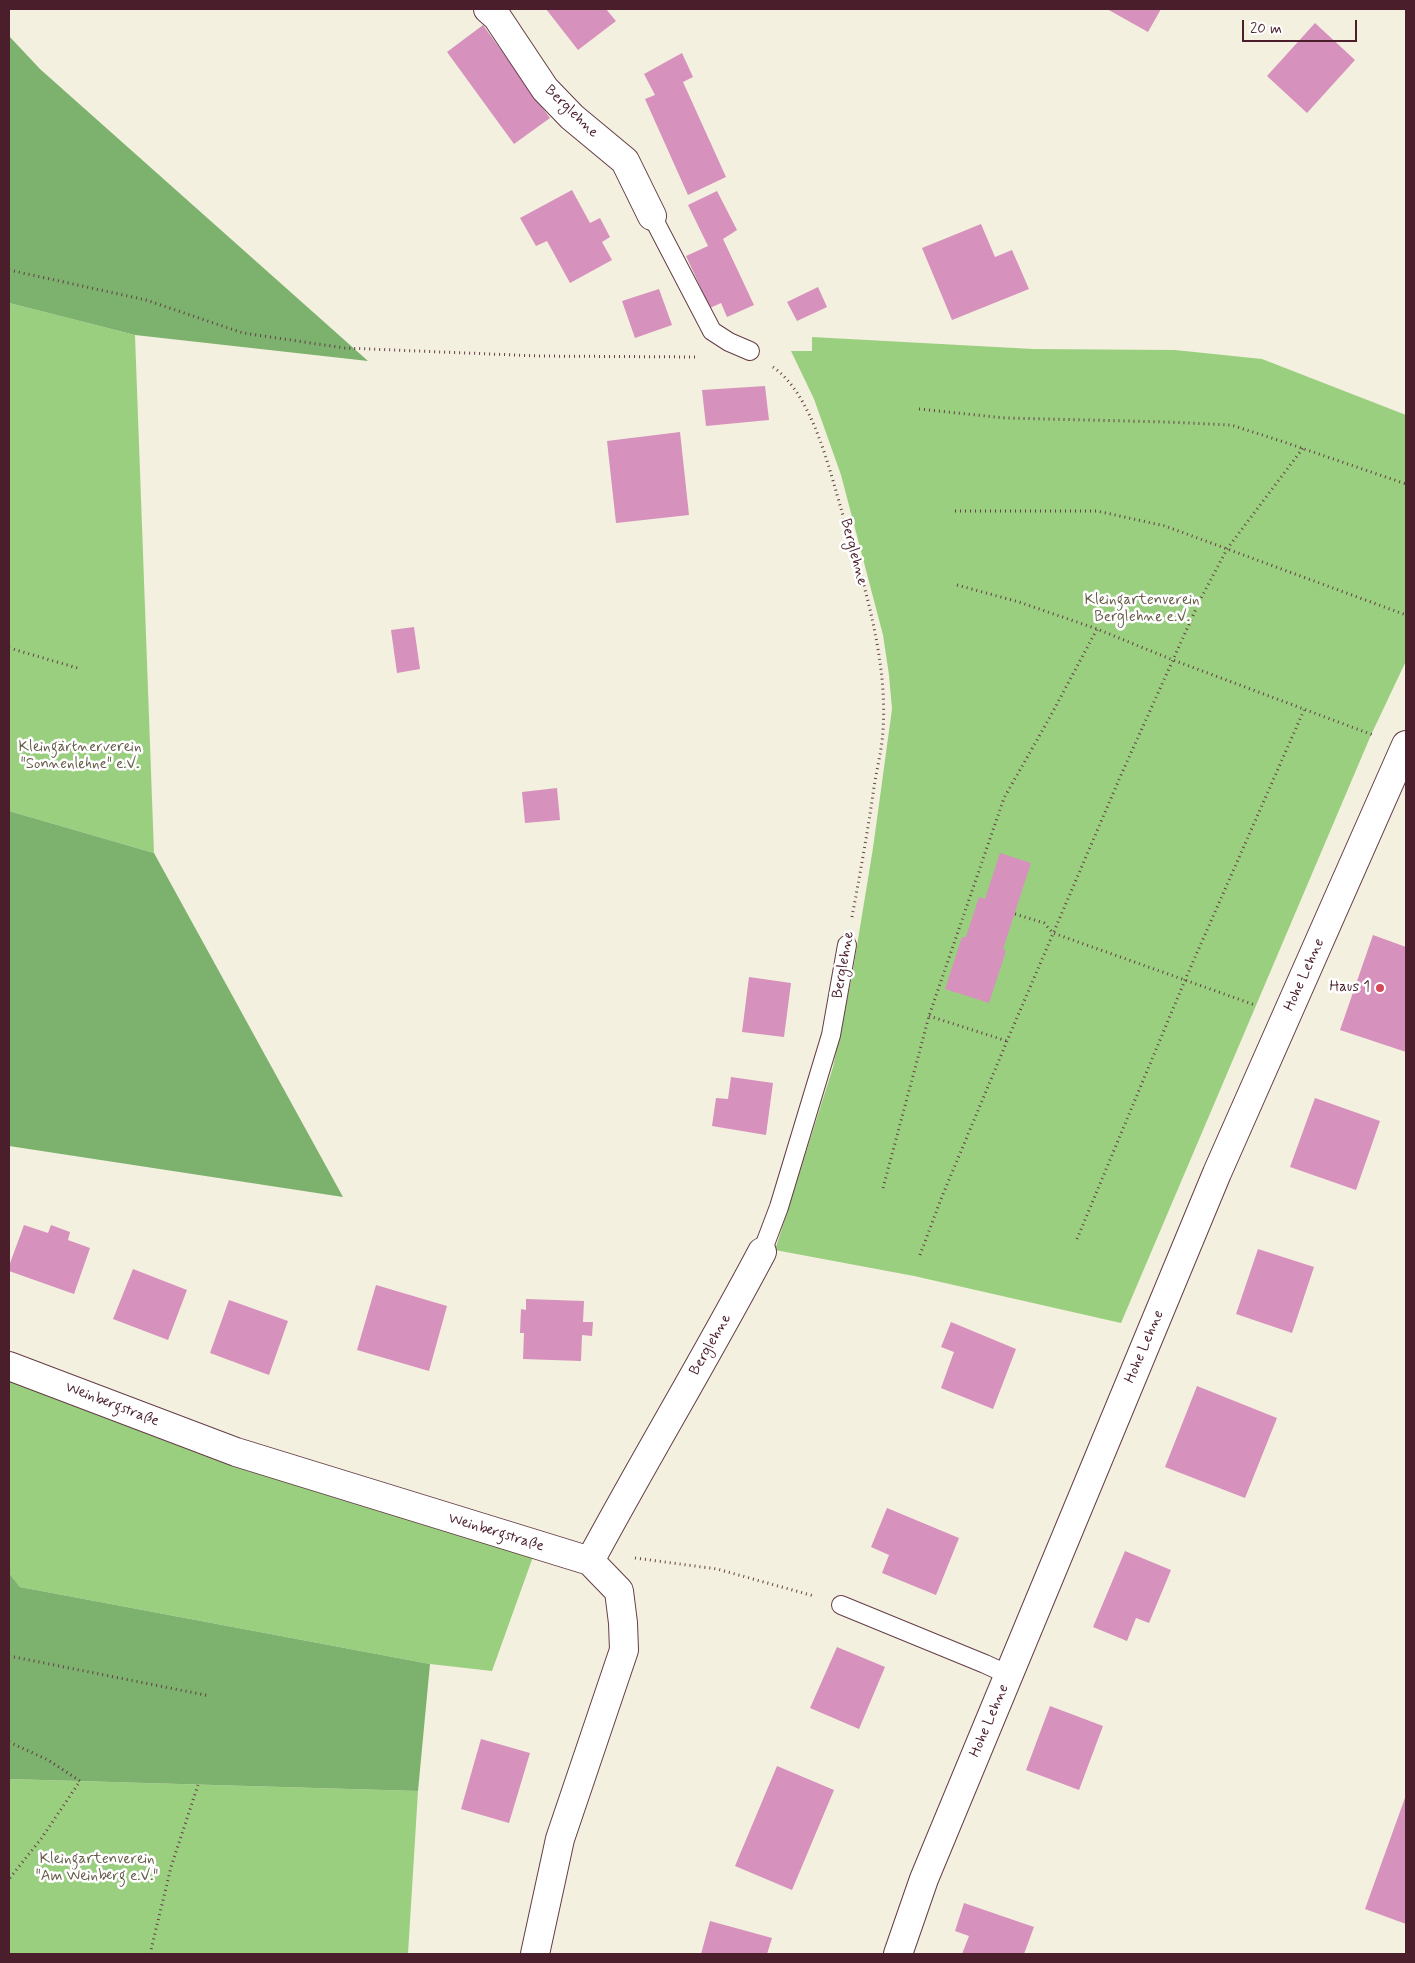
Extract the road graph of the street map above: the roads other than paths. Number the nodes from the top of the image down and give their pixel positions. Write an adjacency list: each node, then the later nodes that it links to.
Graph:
1 (488, 9): 2 (street, Berglehne)
2 (652, 216): 3 (lane)
3 (750, 351)
4 (1406, 746): 10 (street, Hohe Lehne)
5 (847, 945): 6 (lane, Berglehne)
6 (762, 1252): 8 (street, Berglehne)
7 (9, 1366): 8 (street, Weinbergstraße)
8 (590, 1561): 11 (street, Weinbergstraße)
9 (842, 1606): 10 (lane)
10 (1009, 1675): 12 (street, Hohe Lehne)
11 (535, 1954)
12 (898, 1954)

